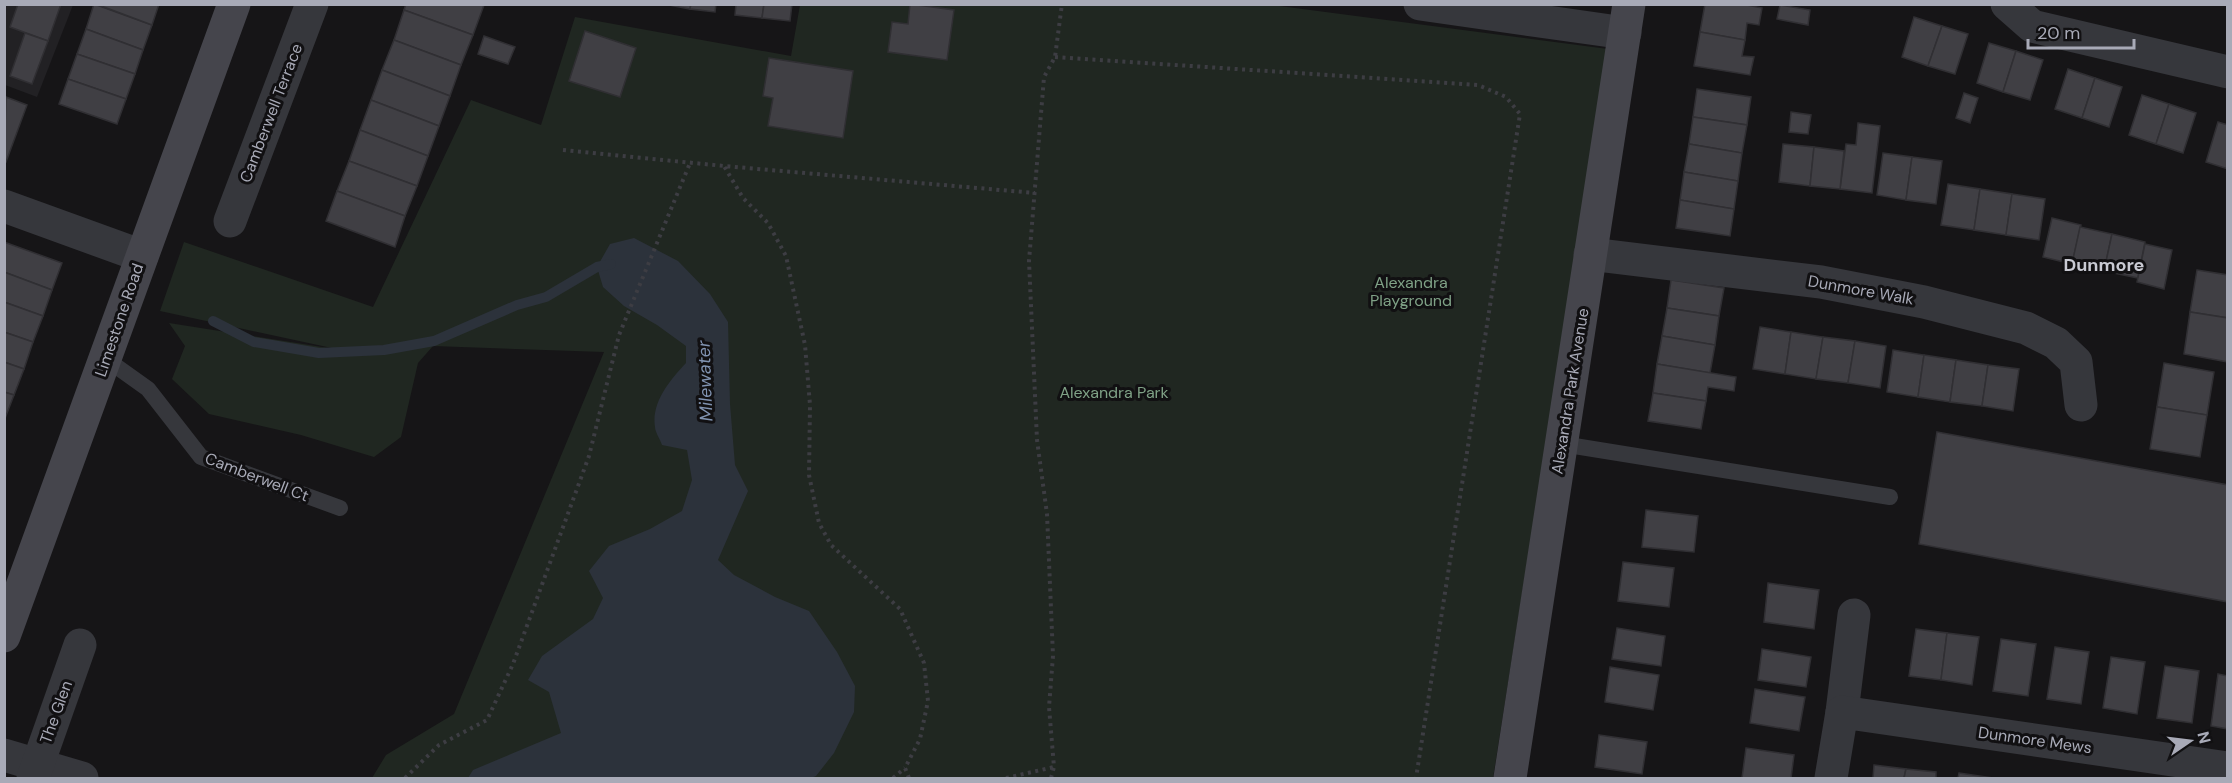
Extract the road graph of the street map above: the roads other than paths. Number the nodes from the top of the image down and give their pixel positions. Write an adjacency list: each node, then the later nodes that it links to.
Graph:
1 (234, 4): 10 (street, Limestone Road)
2 (312, 4): 8 (street, Camberwell Terrace)
3 (1420, 4): 5 (street)
4 (2007, 4): 6 (street)
5 (1627, 19): 9 (street, Alexandra Park Avenue)
6 (2228, 72)
7 (4, 206): 10 (street)
8 (230, 221)
9 (1590, 254): 12 (street, Dunmore Walk); 13 (street, Alexandra Park Avenue)
10 (142, 256): 11 (street, Limestone Road)
11 (106, 359): 15 (lane, Camberwell Ct); 17 (street, Limestone Road)
12 (2081, 405)
13 (1562, 444): 14 (lane); 24 (street, Alexandra Park Avenue)
14 (1890, 497)
15 (340, 508)
16 (1854, 615): 19 (street)
17 (4, 636)
18 (80, 645): 22 (street, The Glen)
19 (1842, 712): 21 (street, Dunmore Mews); 25 (street)
20 (4, 754): 22 (street)
21 (2228, 768)
22 (35, 772): 23 (street)
23 (82, 778)
24 (1510, 778)
25 (1831, 778)

